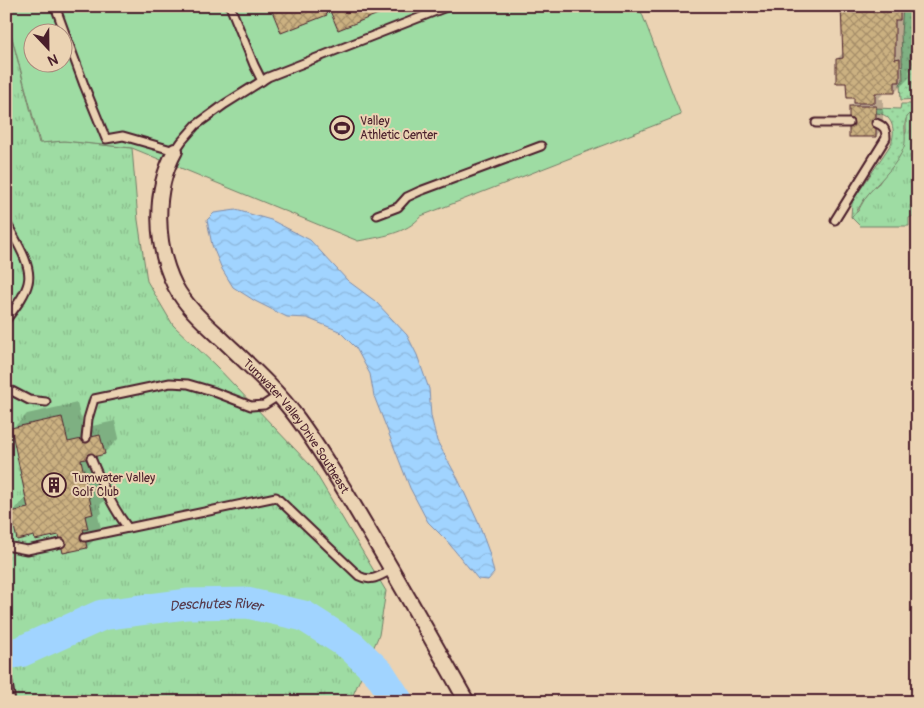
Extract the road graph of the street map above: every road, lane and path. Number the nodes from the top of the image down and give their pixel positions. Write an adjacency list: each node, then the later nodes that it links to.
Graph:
1 (55, 6): 9 (lane)
2 (230, 6): 4 (lane)
3 (450, 6): 4 (lane)
4 (262, 81): 9 (lane)
5 (849, 123): 7 (lane)
6 (876, 123): 11 (lane)
7 (816, 124)
8 (540, 146): 10 (lane)
9 (175, 151): 15 (street, Tumwater Valley Drive Southeast)
10 (377, 215)
11 (835, 220)
12 (6, 222): 13 (lane)
13 (6, 320)
14 (6, 388): 16 (lane)
15 (278, 396): 17 (lane); 23 (street, Tumwater Valley Drive Southeast)
16 (46, 402)
17 (86, 438)
18 (91, 458): 19 (lane)
19 (128, 528): 20 (lane); 23 (lane)
20 (85, 538)
21 (61, 543): 22 (lane)
22 (6, 546)
23 (392, 570): 26 (street, Tumwater Valley Drive Southeast)
24 (6, 670): 25 (lane)
25 (11, 698)
26 (466, 702)

